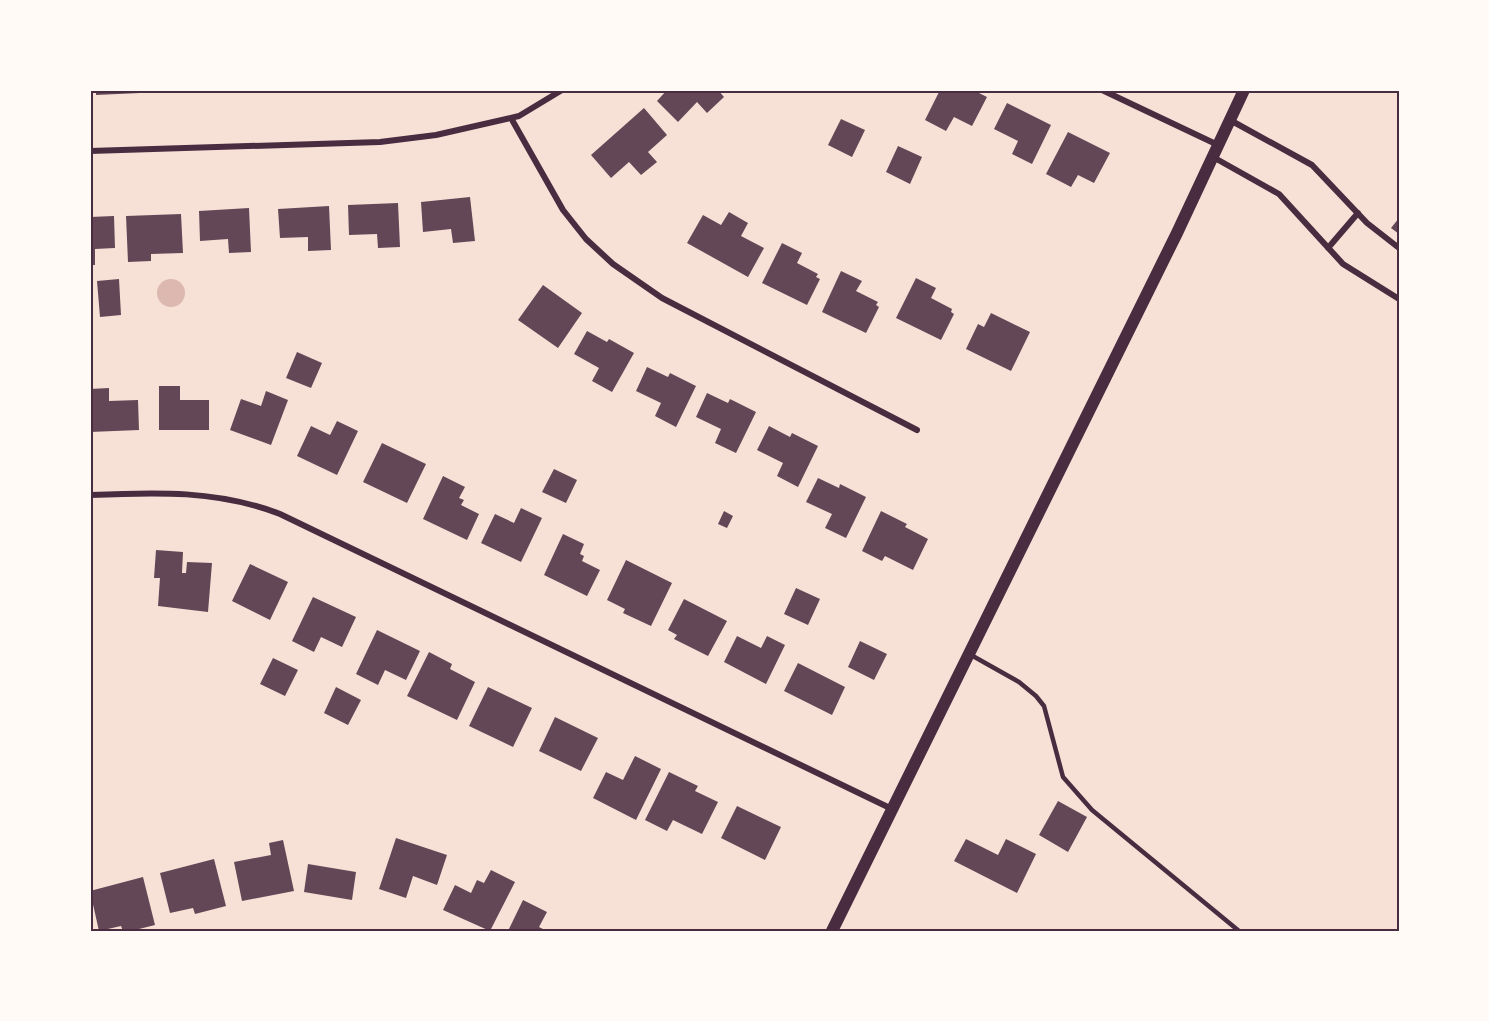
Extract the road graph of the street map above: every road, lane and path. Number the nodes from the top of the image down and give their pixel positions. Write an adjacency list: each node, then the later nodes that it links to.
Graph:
1 (562, 90): 4 (street)
2 (1102, 90): 7 (street)
3 (1244, 90): 5 (main road)
4 (511, 118): 6 (street); 12 (street)
5 (1230, 120): 7 (main road); 8 (street)
6 (90, 151)
7 (1215, 151): 9 (street); 14 (main road)
8 (1358, 213): 9 (street); 10 (street)
9 (1328, 248): 11 (street)
10 (1399, 248)
11 (1399, 299)
12 (917, 430)
13 (90, 495): 15 (street)
14 (968, 654): 15 (main road); 17 (lane)
15 (892, 809): 16 (main road)
16 (832, 931)
17 (1239, 931)

